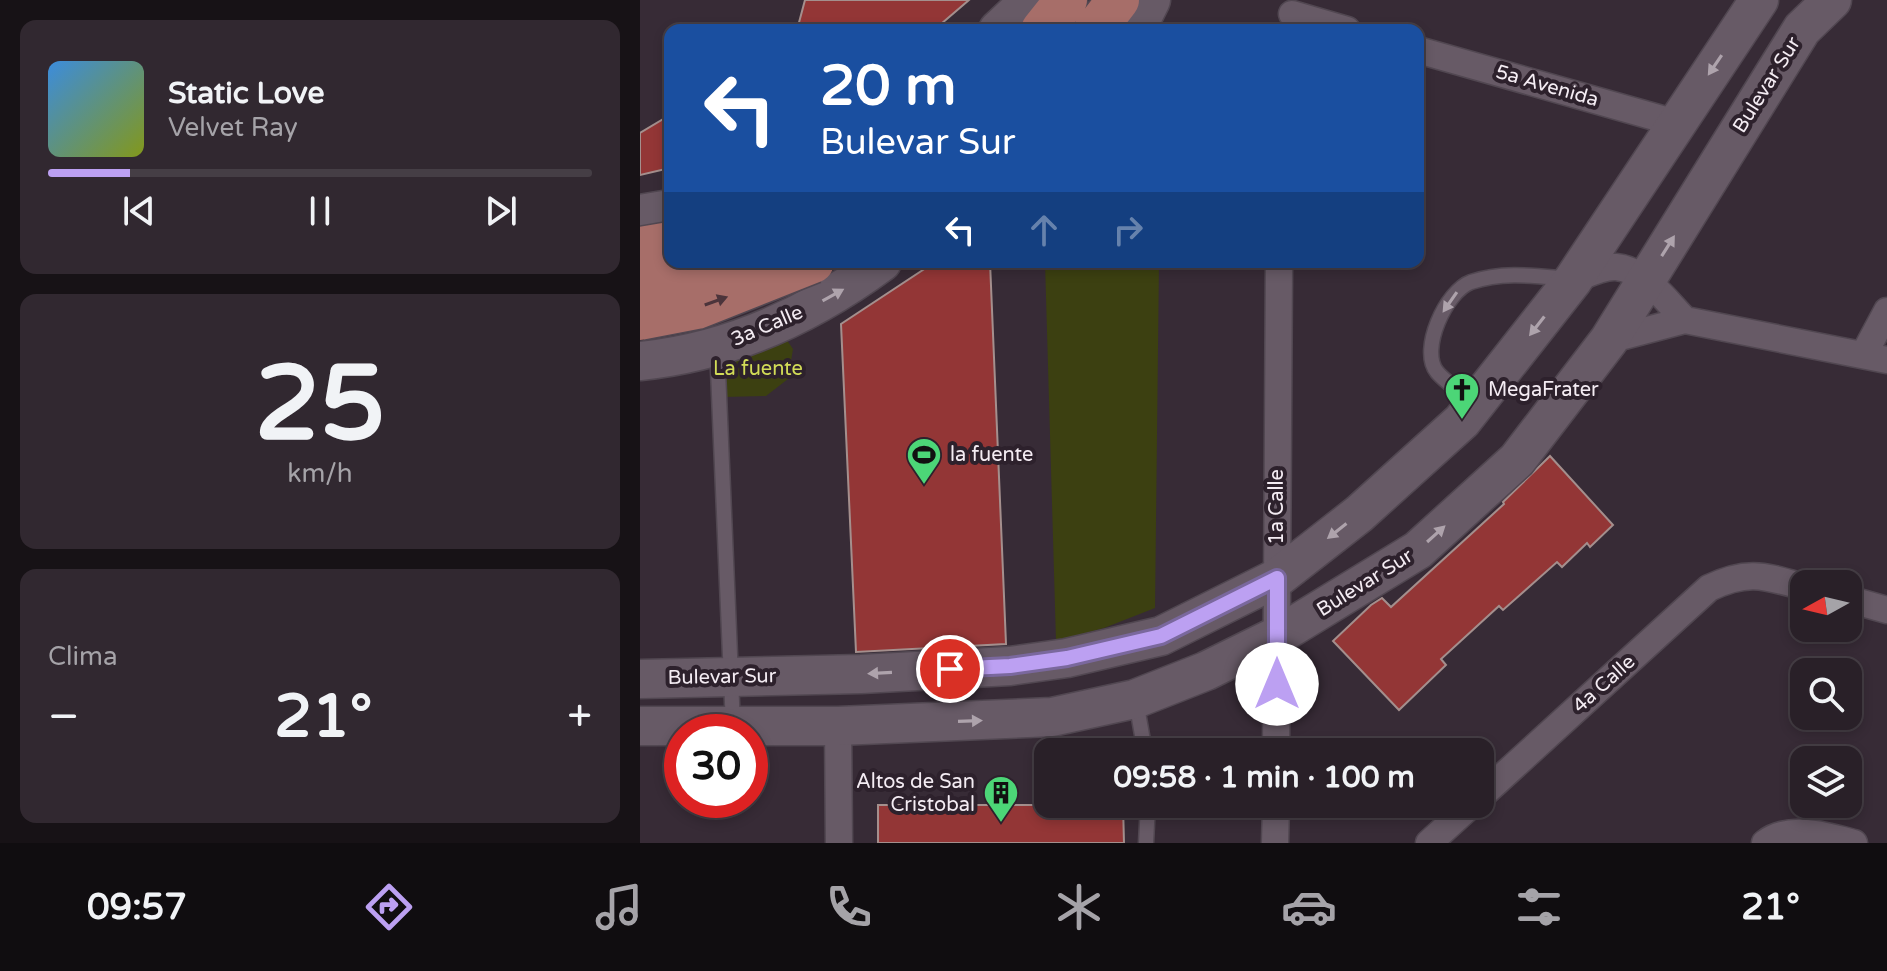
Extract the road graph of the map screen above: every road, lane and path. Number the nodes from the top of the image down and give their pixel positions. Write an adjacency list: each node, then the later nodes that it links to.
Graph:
1 (1118, 0): 8 (main road)
2 (1151, 0): 9 (main road)
3 (1759, 0): 12 (main road, Bulevar Sur, one-way to 12)
4 (1832, 0): 24 (main road, Bulevar Sur, one-way to 4)
5 (1048, 11): 7 (main road)
6 (1293, 15): 10 (street)
7 (1014, 24)
8 (1100, 24)
9 (1139, 24)
10 (1325, 24)
11 (1424, 52): 12 (street, 5a Avenida)
12 (1676, 123): 23 (main road, Bulevar Sur)
13 (664, 210): 14 (main road)
14 (640, 214)
15 (640, 230): 31 (main road)
16 (664, 244): 17 (main road, bridge)
17 (640, 248)
18 (698, 268): 22 (main road, bridge)
19 (798, 268): 26 (main road, one-way to 19, bridge)
20 (874, 268): 29 (main road, 3a Calle, one-way to 20)
21 (1279, 268): 33 (street, 1a Calle)
22 (640, 280)
23 (1573, 280): 24 (street); 32 (main road, Bulevar Sur, one-way to 32); 32 (lane, one-way to 32)
24 (1646, 281): 27 (street); 28 (main road, Bulevar Sur)
25 (1887, 311): 30 (street)
26 (640, 319)
27 (1685, 320): 28 (street); 30 (street)
28 (1609, 340): 37 (main road, Bulevar Sur, one-way to 28)
29 (717, 347): 31 (main road, 3a Calle); 38 (lane)
30 (1876, 357)
31 (656, 359)
32 (1476, 403): 33 (main road, Bulevar Sur, one-way to 33)
33 (1277, 578): 37 (street, 1a Calle); 38 (main road, Bulevar Sur, one-way to 38)
34 (1790, 583): 48 (street, 4a Calle)
35 (1862, 603): 36 (street)
36 (1887, 610)
37 (1277, 636): 40 (main road, Bulevar Sur); 47 (street, 1a Calle)
38 (732, 677): 39 (main road, Bulevar Sur); 41 (lane)
39 (640, 679)
40 (1135, 699): 45 (main road, Bulevar Sur, one-way to 40); 46 (lane)
41 (733, 714)
42 (640, 726): 43 (main road, Bulevar Sur)
43 (664, 726)
44 (768, 726): 45 (main road, Bulevar Sur)
45 (838, 726): 52 (street)
46 (1142, 738)
47 (1276, 738)
48 (1494, 784)
49 (1147, 818): 53 (lane)
50 (1276, 818): 54 (street)
51 (1457, 818): 55 (street)
52 (839, 843)
53 (1146, 843)
54 (1275, 843)
55 (1429, 843)
56 (1765, 843): 57 (street)
57 (1854, 843)

